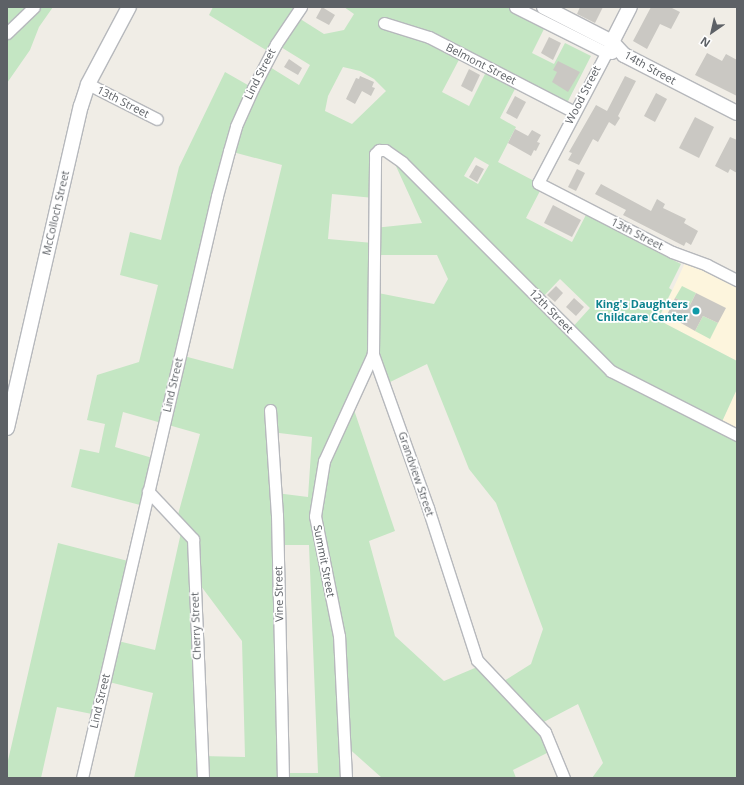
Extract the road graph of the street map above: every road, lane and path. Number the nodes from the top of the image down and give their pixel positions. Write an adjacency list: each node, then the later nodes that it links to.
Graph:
1 (34, 7): 8 (street)
2 (129, 7): 10 (street, McColloch Street)
3 (301, 7): 21 (street, Lind Street)
4 (515, 7): 9 (street)
5 (544, 7): 9 (street, 14th Street)
6 (630, 7): 9 (street, Wood Street)
7 (384, 24): 11 (street, Belmont Street)
8 (7, 33)
9 (608, 47): 11 (street, Wood Street); 12 (street, 14th Street)
10 (88, 84): 13 (street, 13th Street); 19 (street, McColloch Street)
11 (574, 112): 15 (street, Wood Street)
12 (737, 113)
13 (157, 119)
14 (390, 152): 17 (street, Grandview Street); 20 (street, 12th Street)
15 (538, 183): 16 (street, 13th Street)
16 (737, 280)
17 (373, 354): 25 (street, Summit Street); 26 (street, Grandview Street)
18 (270, 410): 24 (street, Vine Street)
19 (7, 428)
20 (737, 435)
21 (148, 491): 22 (street, Lind Street); 23 (street, Cherry Street)
22 (82, 778)
23 (203, 778)
24 (283, 778)
25 (346, 778)
26 (564, 778)

